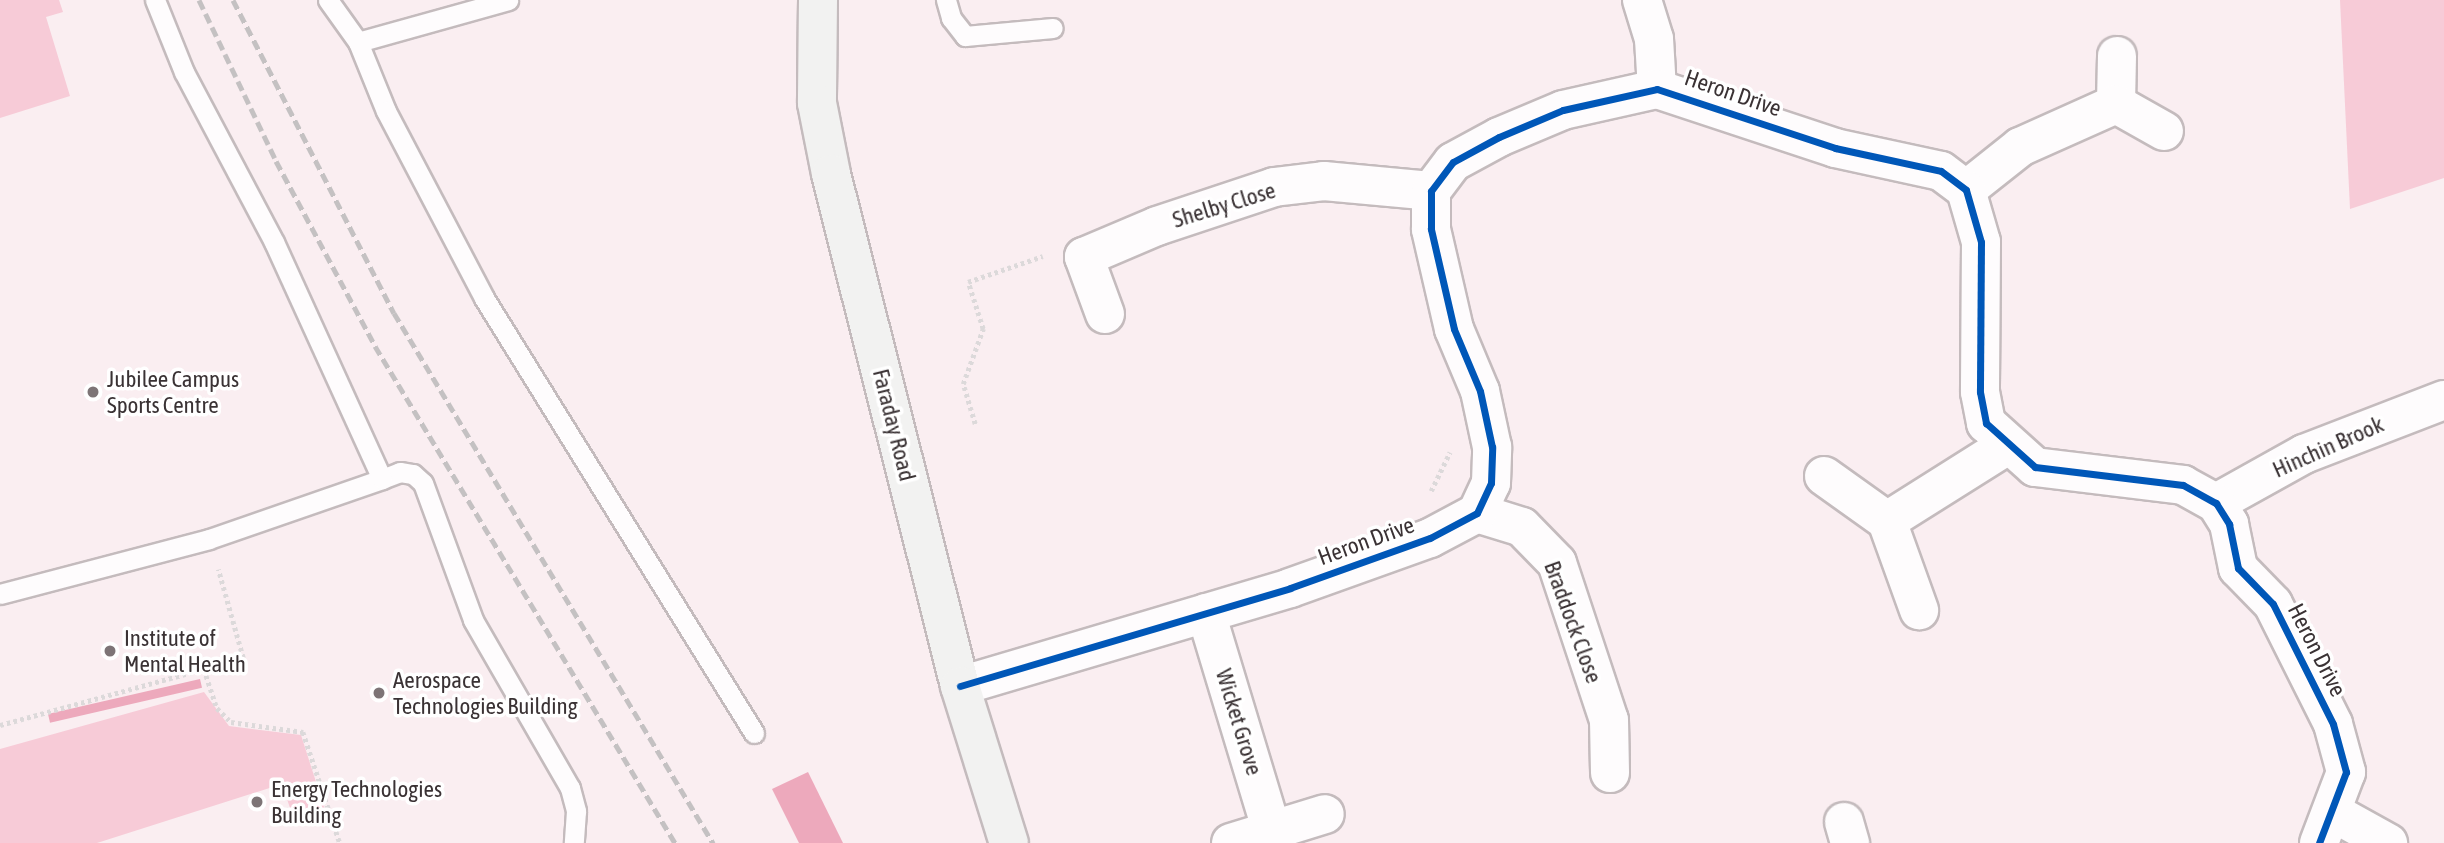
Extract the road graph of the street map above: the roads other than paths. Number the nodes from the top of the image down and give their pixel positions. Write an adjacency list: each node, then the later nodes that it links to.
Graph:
1 (155, 0): 19 (lane)
2 (328, 0): 8 (lane)
3 (508, 0): 8 (lane)
4 (818, 0): 26 (street, Faraday Road)
5 (946, 0): 7 (lane)
6 (1642, 0): 10 (street)
7 (1053, 28)
8 (358, 43): 27 (lane)
9 (2117, 56): 11 (street)
10 (1657, 89): 13 (street, Heron Drive); 14 (street, Heron Drive)
11 (2116, 104): 12 (street); 13 (street)
12 (2164, 131)
13 (1966, 190): 17 (street)
14 (1431, 191): 15 (street, Shelby Close); 21 (street)
15 (1105, 314)
16 (2444, 400): 20 (street, Hinchin Brook)
17 (2006, 446): 20 (street); 22 (street)
18 (1824, 476): 22 (street)
19 (382, 479): 23 (lane); 32 (lane)
20 (2216, 503): 30 (street, Heron Drive)
21 (1477, 513): 25 (street, Heron Drive); 28 (street, Braddock Close)
22 (1887, 521): 24 (street)
23 (0, 594)
24 (1919, 610)
25 (1206, 613): 26 (street, Heron Drive); 31 (street, Wicket Grove)
26 (960, 686): 33 (street, Faraday Road)
27 (754, 733)
28 (1609, 773)
29 (1325, 814): 31 (street)
30 (2327, 828): 35 (street)
31 (1272, 831): 34 (street)
32 (574, 843)
33 (1009, 843)
34 (1231, 843)
35 (2388, 843)

